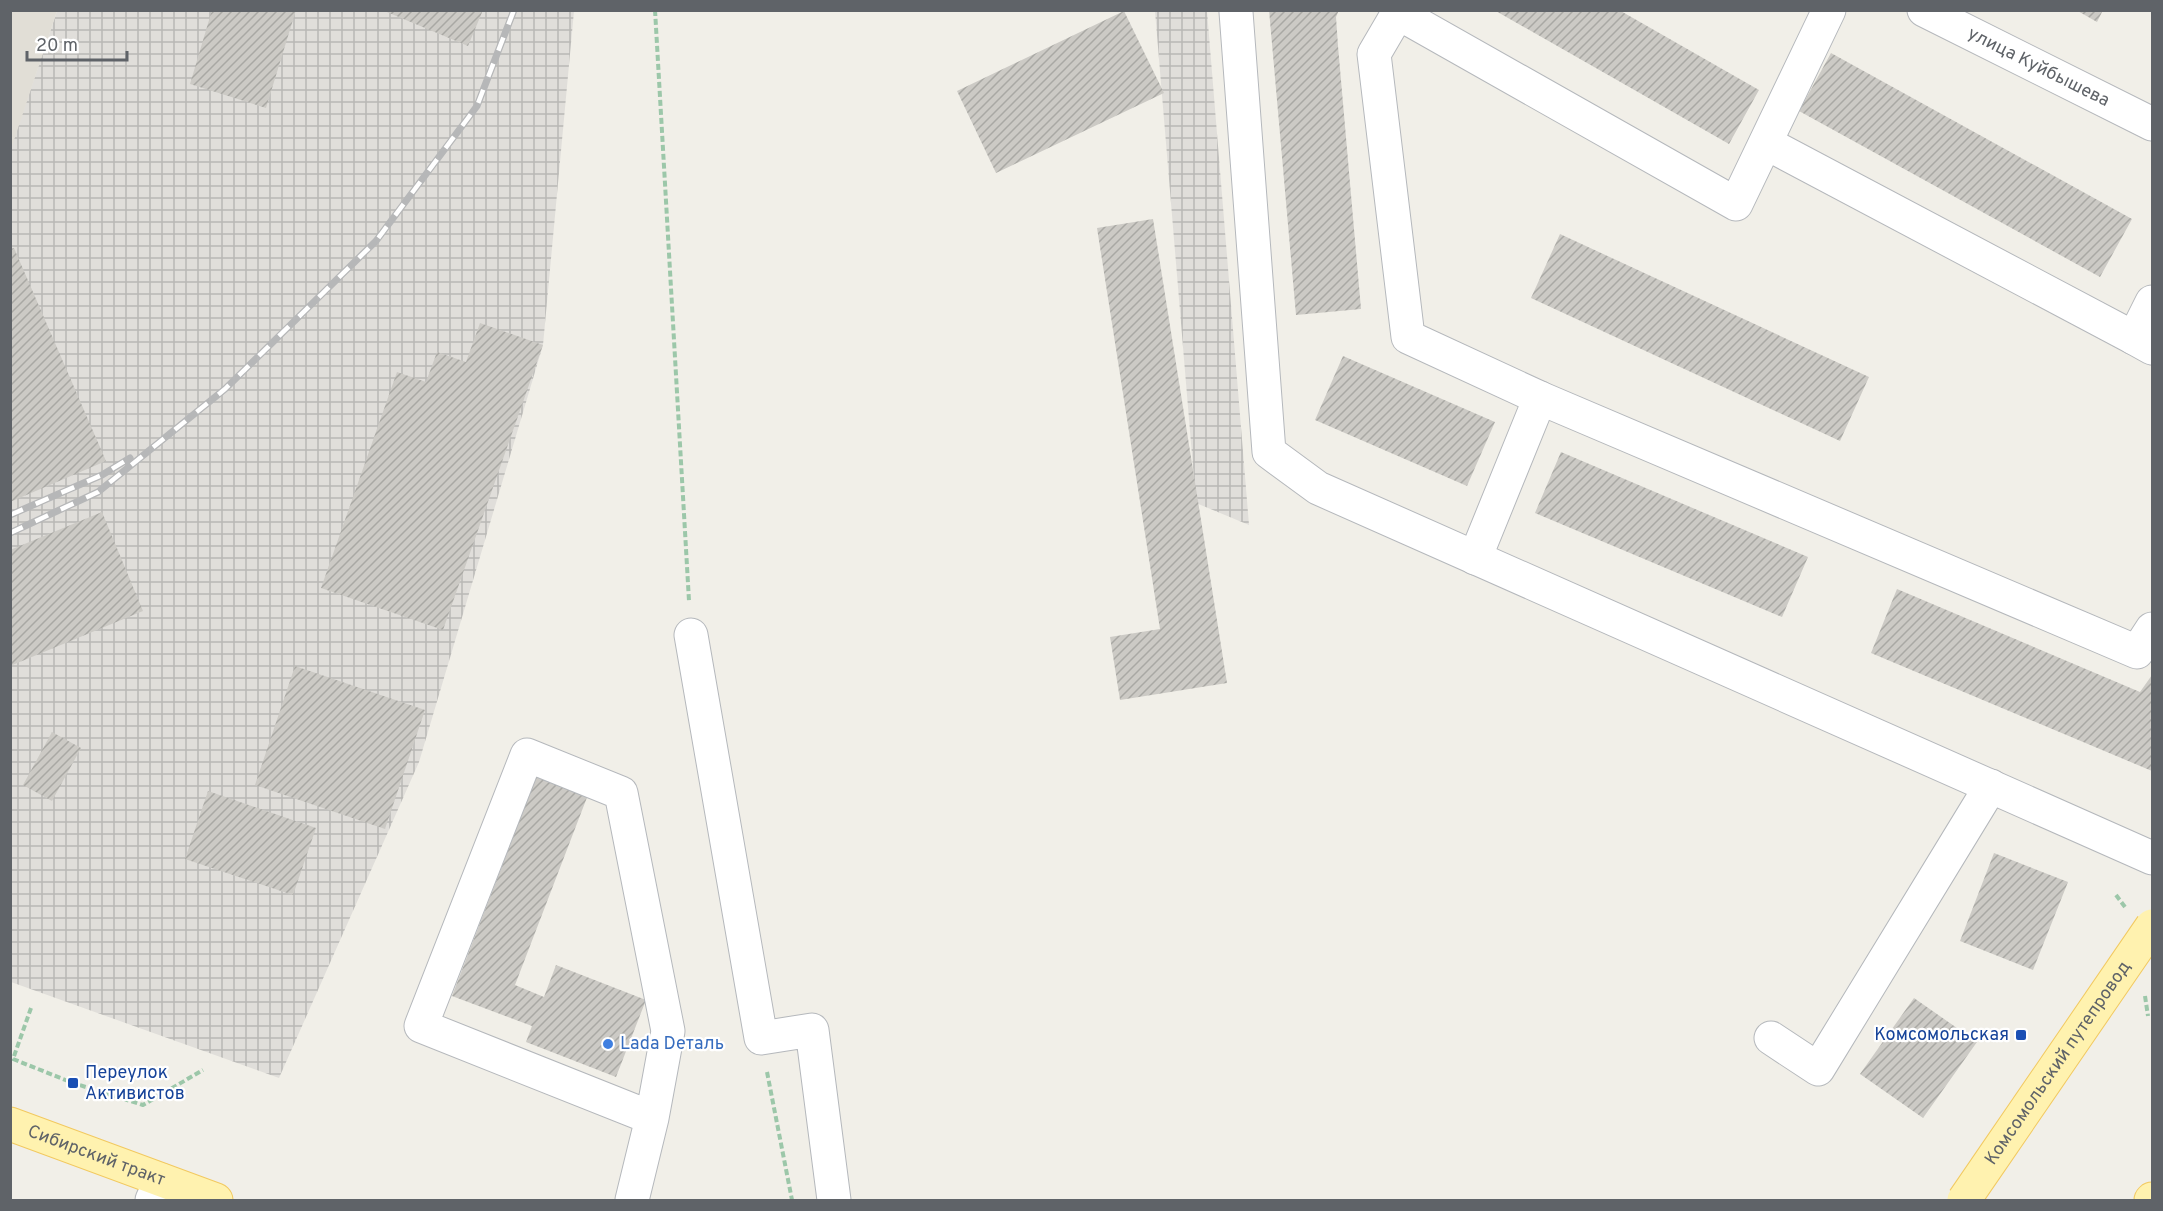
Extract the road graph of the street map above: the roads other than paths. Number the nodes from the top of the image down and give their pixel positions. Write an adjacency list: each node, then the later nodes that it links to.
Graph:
1 (1829, 10): 5 (street)
2 (1924, 10): 4 (street, улица Куйбышева)
3 (1236, 12): 9 (street)
4 (2152, 124)
5 (1766, 142): 7 (street); 8 (street)
6 (2152, 302): 7 (street)
7 (2143, 343)
8 (1540, 398): 9 (street); 10 (street)
9 (1475, 558): 12 (street)
10 (2152, 629)
11 (691, 635): 21 (street)
12 (1991, 786): 13 (street); 15 (street)
13 (2152, 858)
14 (2152, 926): 22 (main road, Комсомольский путепровод, bridge)
15 (1772, 1038)
16 (652, 1118): 16 (street); 20 (street)
17 (10, 1124): 18 (main road, Сибирский тракт)
18 (156, 1190): 19 (main road, Сибирский тракт)
19 (216, 1200)
20 (632, 1200)
21 (834, 1200)
22 (1964, 1200)

